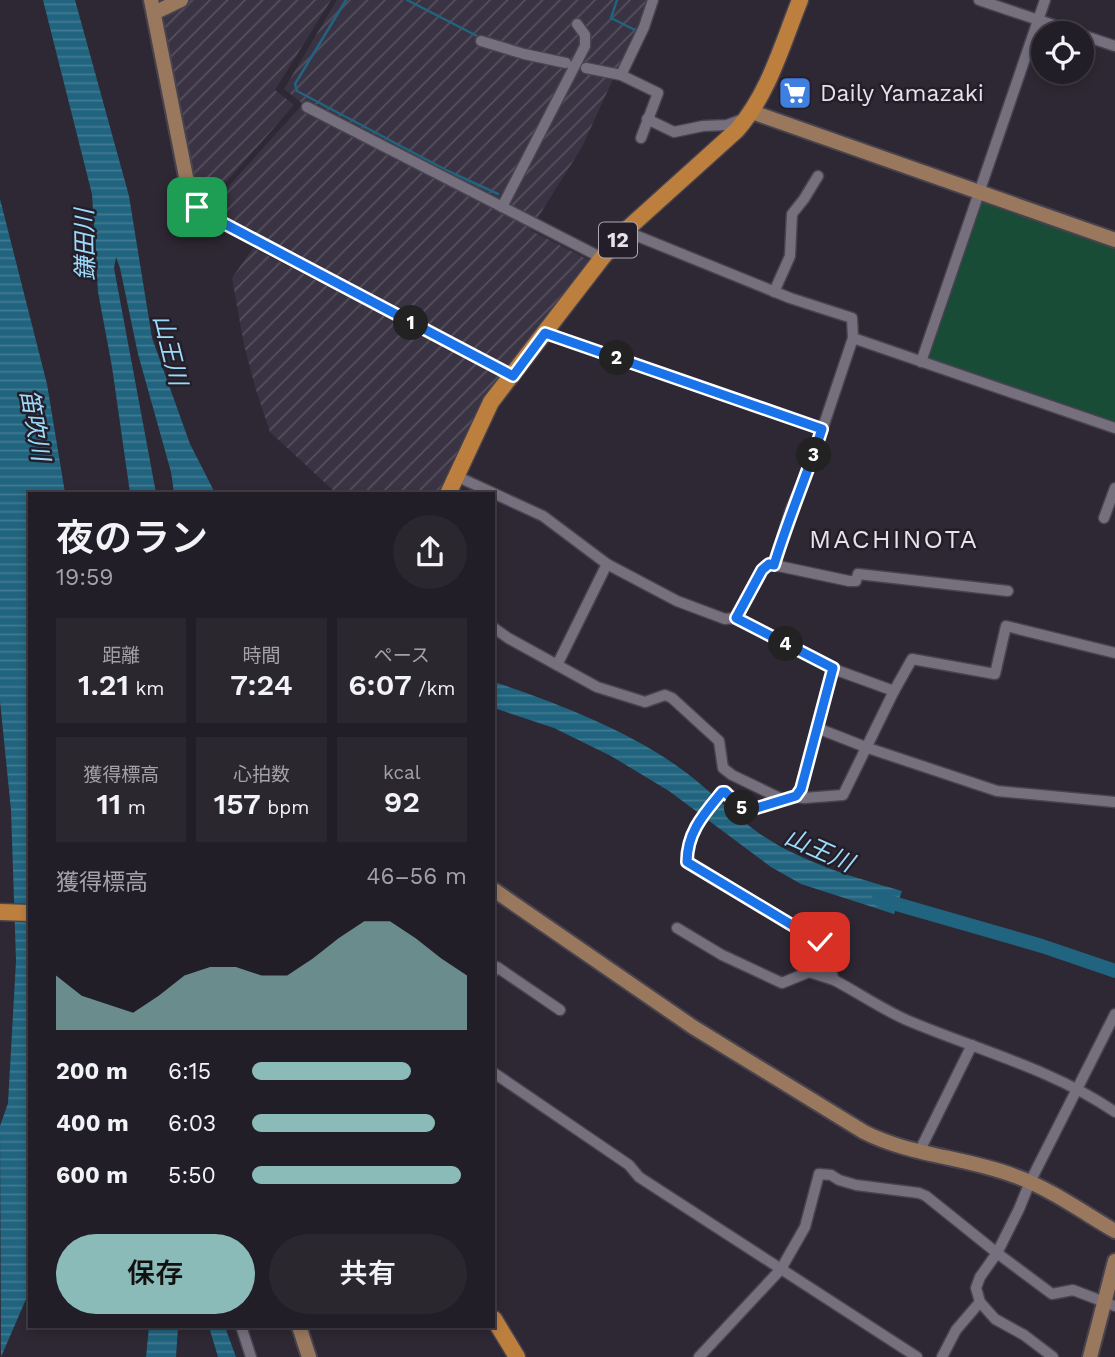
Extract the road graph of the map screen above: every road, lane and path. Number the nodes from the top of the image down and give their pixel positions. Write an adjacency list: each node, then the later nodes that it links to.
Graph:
1 (181, 0): 6 (street)
2 (653, 0): 15 (street)
3 (800, 0): 17 (main road, 12)
4 (979, 0): 7 (street)
5 (1045, 0): 7 (street)
6 (153, 7): 23 (street)
7 (1039, 20): 8 (street); 21 (street)
8 (1042, 21)
9 (577, 24): 22 (street)
10 (1094, 39): 12 (street)
11 (481, 41): 13 (street)
12 (1115, 46)
13 (566, 63)
14 (586, 68): 15 (street)
15 (621, 75): 18 (street)
16 (307, 107): 22 (street)
17 (752, 112): 18 (street); 21 (street); 24 (main road, 12)
18 (647, 119): 19 (street)
19 (640, 138)
20 (818, 176): 27 (street)
21 (980, 191): 25 (street); 30 (street)
22 (502, 206): 26 (street)
23 (208, 215): 31 (street)
24 (625, 231): 26 (main road, 12); 27 (street)
25 (1115, 240)
26 (602, 258): 28 (main road, 12)
27 (774, 292): 29 (street)
28 (545, 333): 31 (main road, 12); 33 (street)
29 (853, 338): 30 (street); 33 (street)
30 (921, 362): 32 (street)
31 (513, 376): 34 (main road, 12)
32 (1115, 428)
33 (822, 429): 41 (street)
34 (456, 476): 36 (main road, 12); 37 (street)
35 (1115, 488): 39 (street)
36 (448, 492)
37 (491, 492)
38 (495, 494): 40 (street)
39 (1104, 519)
40 (607, 564): 43 (street); 46 (street)
41 (774, 565): 42 (street); 43 (street)
42 (1009, 592)
43 (736, 618): 47 (street)
44 (495, 629): 46 (street)
45 (1115, 653): 48 (street)
46 (557, 665): 52 (street)
47 (833, 668): 48 (street); 49 (street)
48 (894, 691): 50 (street)
49 (817, 728): 50 (street); 51 (street)
50 (868, 748): 51 (street); 53 (street)
51 (796, 796): 52 (street)
52 (784, 800): 59 (street)
53 (1115, 802)
54 (495, 894): 66 (street)
55 (0, 912): 56 (main road)
56 (28, 913)
57 (677, 928): 59 (street)
58 (495, 970): 60 (street)
59 (834, 980): 62 (street)
60 (560, 1010)
61 (1115, 1014): 64 (street)
62 (972, 1045): 64 (street); 66 (street)
63 (495, 1074): 71 (street)
64 (1077, 1090): 65 (street); 67 (street)
65 (1115, 1112)
66 (920, 1150): 67 (street)
67 (1030, 1182): 68 (street); 69 (street)
68 (1115, 1231)
69 (996, 1253): 71 (street); 72 (street); 73 (street)
70 (1115, 1261): 73 (street)
71 (781, 1269): 80 (street); 81 (street)
72 (980, 1303): 82 (street); 83 (street)
73 (1111, 1304): 84 (street)
74 (495, 1321): 79 (main road)
75 (242, 1328): 77 (street)
76 (300, 1328): 78 (street)
77 (251, 1357)
78 (309, 1357)
79 (517, 1357)
80 (699, 1357)
81 (917, 1357)
82 (942, 1357)
83 (1053, 1357)
84 (1090, 1357)

